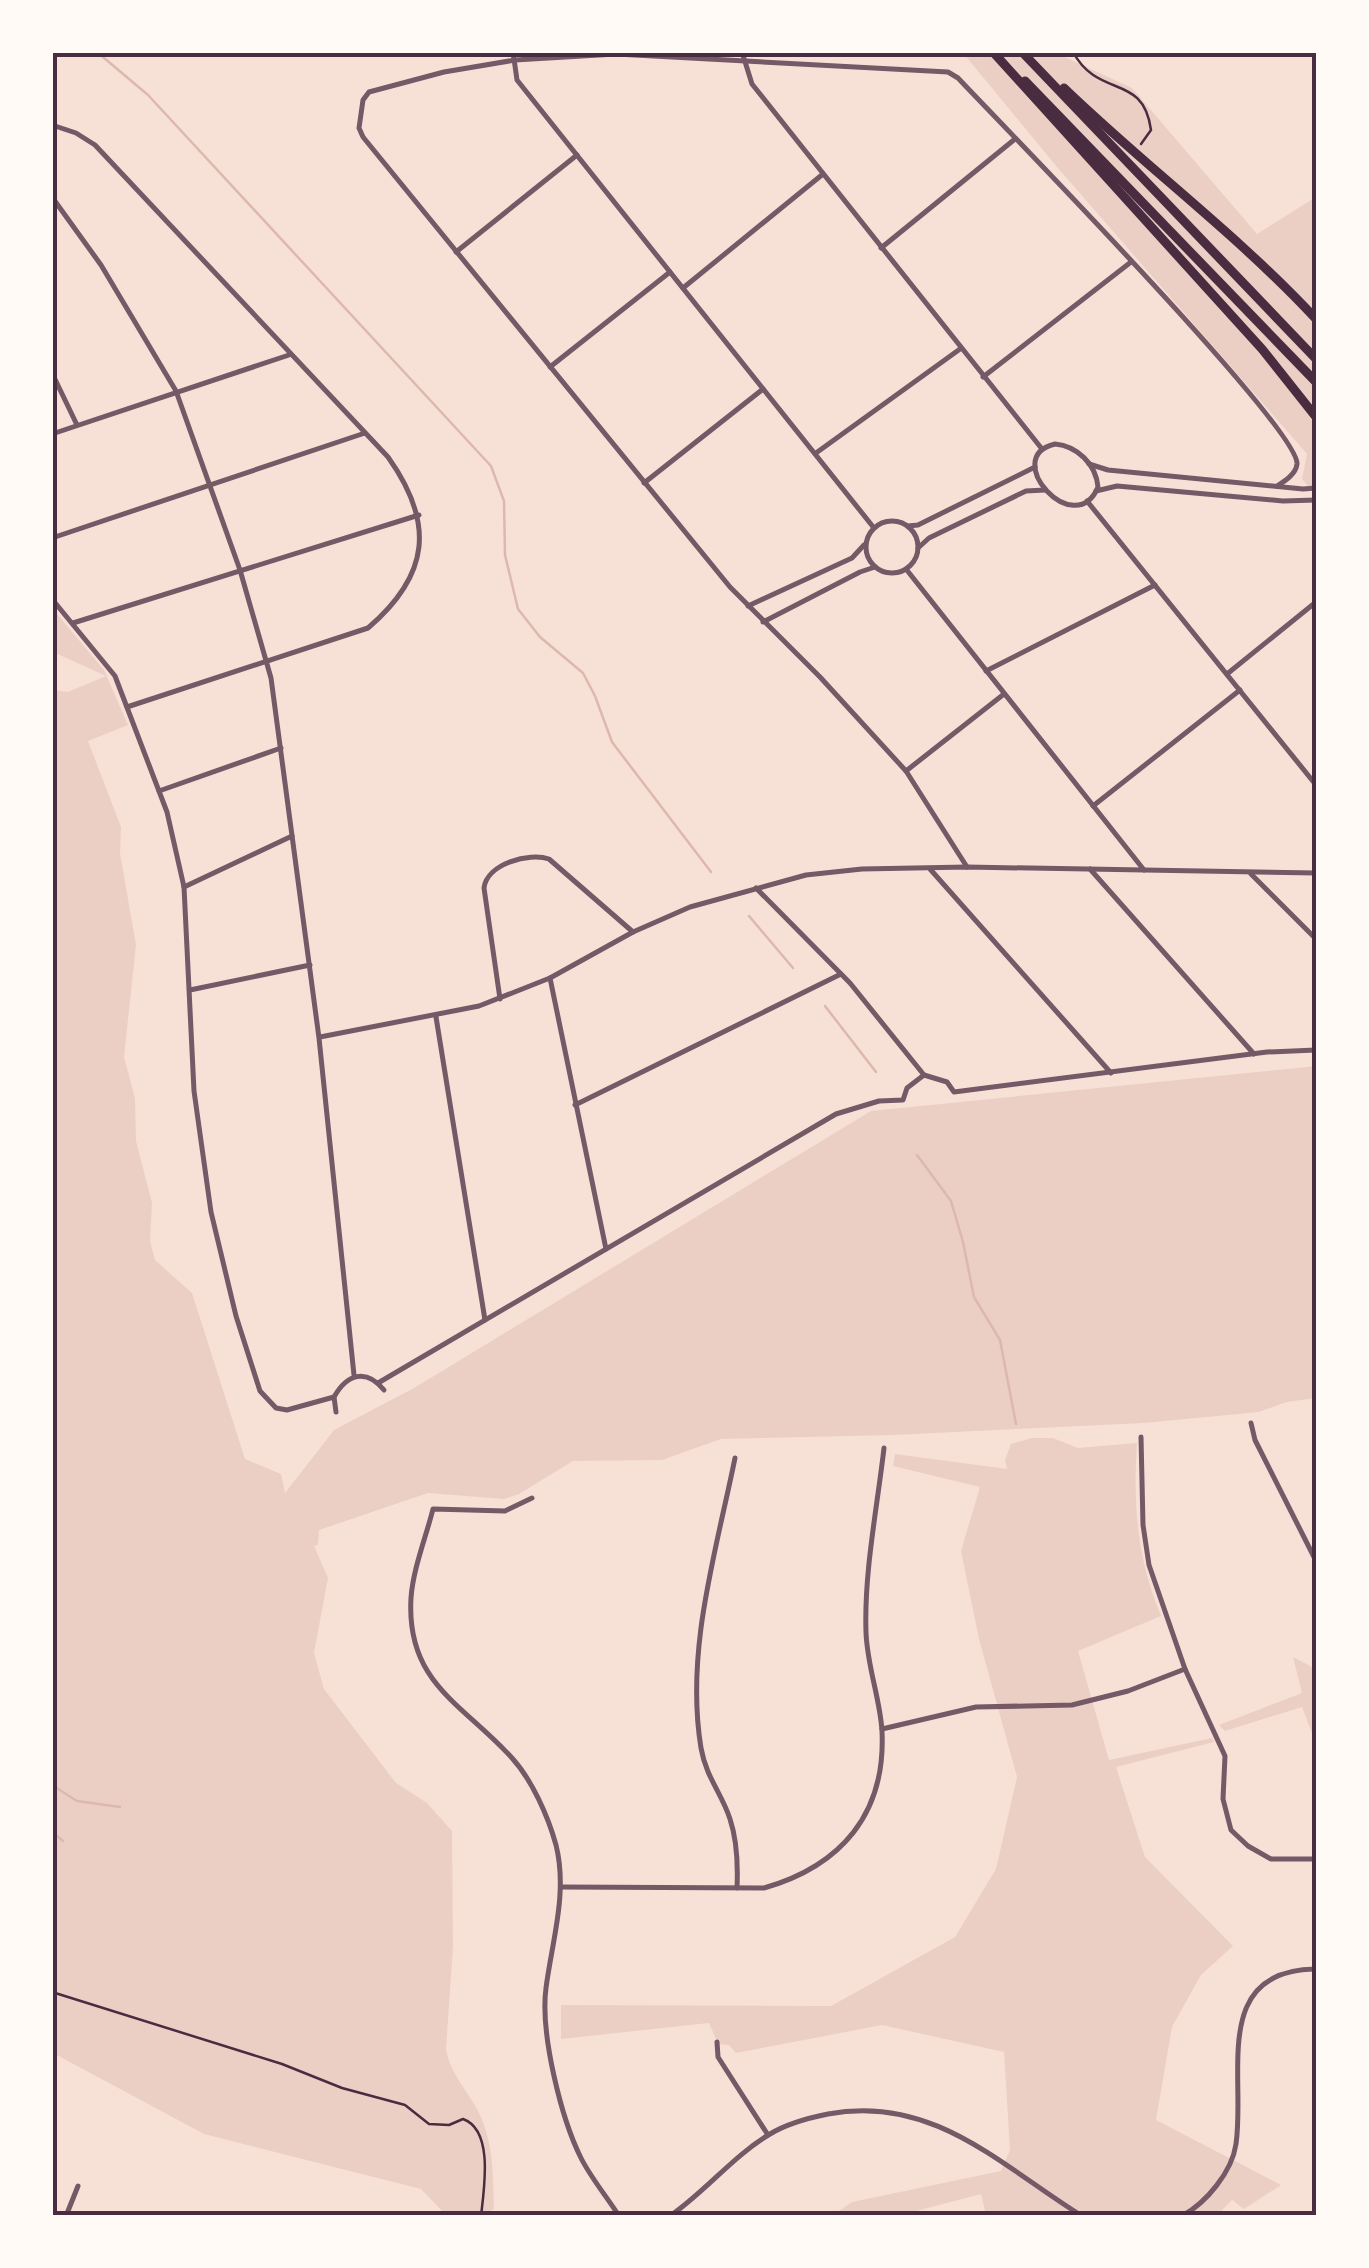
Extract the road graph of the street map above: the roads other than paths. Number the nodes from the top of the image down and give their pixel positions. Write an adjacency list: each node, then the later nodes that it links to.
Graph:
1 (742, 52): 5 (street)
2 (996, 52): 23 (highway); 26 (highway)
3 (1025, 52): 16 (highway); 19 (highway)
4 (514, 56): 5 (street); 8 (street); 12 (street)
5 (746, 62): 7 (street); 9 (street)
6 (52, 125): 18 (street)
7 (1015, 139): 11 (street); 13 (street)
8 (577, 155): 12 (street); 14 (street)
9 (823, 174): 11 (street); 15 (street)
10 (52, 197): 25 (street)
11 (881, 248): 17 (street)
12 (456, 252): 20 (street)
13 (1131, 262): 22 (street); 36 (street)
14 (670, 272): 15 (street); 20 (street)
15 (683, 288): 24 (street)
16 (1316, 320)
17 (960, 349): 22 (street); 31 (street)
18 (289, 355): 25 (street); 28 (street)
19 (1316, 358)
20 (550, 367): 34 (street)
21 (52, 372): 27 (street)
22 (983, 378): 30 (street)
23 (1316, 382)
24 (764, 389): 31 (street); 34 (street)
25 (176, 391): 27 (street); 35 (street)
26 (1316, 417)
27 (77, 425): 29 (street)
28 (364, 433): 35 (street); 42 (street)
29 (52, 434)
30 (1042, 449): 32 (street); 33 (street)
31 (815, 454): 44 (street)
32 (1089, 464): 36 (street); 39 (street)
33 (1035, 467): 38 (street); 43 (street)
34 (644, 483): 54 (street)
35 (210, 486): 45 (street); 50 (street)
36 (1277, 486): 37 (street)
37 (1316, 488)
38 (1045, 490): 40 (street); 47 (street)
39 (1096, 491): 40 (street); 41 (street)
40 (1088, 501): 51 (street)
41 (1314, 501)
42 (418, 515): 50 (street); 57 (street)
43 (908, 526): 44 (street); 47 (street)
44 (874, 528): 46 (street)
45 (52, 538)
46 (866, 542): 48 (street); 54 (street)
47 (918, 548): 49 (street)
48 (875, 567): 49 (street); 55 (street)
49 (906, 569): 58 (street)
50 (240, 570): 56 (street); 57 (street)
51 (1155, 585): 58 (street); 59 (street)
52 (52, 599): 56 (street)
53 (1316, 602): 59 (street)
54 (748, 606): 55 (street)
55 (763, 622): 64 (street)
56 (74, 623): 62 (street)
57 (265, 660): 62 (street); 63 (street)
58 (986, 671): 61 (street)
59 (1227, 674): 60 (street)
60 (1240, 690): 65 (street); 67 (street)
61 (1004, 694): 64 (street); 67 (street)
62 (127, 706): 66 (street)
63 (281, 748): 66 (street); 68 (street)
64 (906, 771): 70 (street)
65 (1316, 785)
66 (160, 791): 76 (street)
67 (1093, 806): 72 (street)
68 (292, 836): 76 (street); 79 (street)
69 (930, 868): 70 (street); 75 (street); 88 (street)
70 (968, 868): 71 (street)
71 (1090, 870): 72 (street); 87 (street)
72 (1144, 870): 73 (street)
73 (1250, 872): 74 (street); 78 (street)
74 (1316, 873)
75 (755, 887): 77 (street); 80 (street)
76 (184, 888): 82 (street)
77 (632, 932): 81 (street); 83 (street)
78 (1316, 939)
79 (310, 965): 82 (street); 85 (street)
80 (841, 974): 89 (street); 90 (street)
81 (550, 978): 83 (street); 90 (street)
82 (190, 990): 96 (street)
83 (500, 999): 84 (street)
84 (436, 1016): 85 (street); 92 (street)
85 (319, 1038): 93 (street)
86 (1316, 1050): 87 (street)
87 (1254, 1054): 88 (street)
88 (1111, 1073): 89 (street)
89 (924, 1076): 91 (street)
90 (575, 1105): 91 (street)
91 (606, 1249): 92 (street)
92 (484, 1320): 94 (street)
93 (354, 1375): 94 (street); 96 (street)
94 (378, 1383): 95 (street)
95 (384, 1390)
96 (334, 1397): 97 (street)
97 (336, 1412)
98 (1252, 1423): 103 (street)
99 (1141, 1437): 104 (street)
100 (884, 1448): 105 (street)
101 (735, 1458): 108 (street)
102 (532, 1498): 107 (street)
103 (1316, 1561)
104 (1185, 1669): 105 (street); 106 (street)
105 (882, 1729): 108 (street)
106 (1316, 1859)
107 (562, 1886): 108 (street); 114 (street)
108 (737, 1888)
109 (1316, 1970): 117 (street)
110 (716, 2042): 111 (street)
111 (768, 2135): 115 (street); 116 (street)
112 (78, 2186): 113 (street)
113 (66, 2216)
114 (619, 2216)
115 (670, 2216)
116 (1082, 2216)
117 (1182, 2216)

